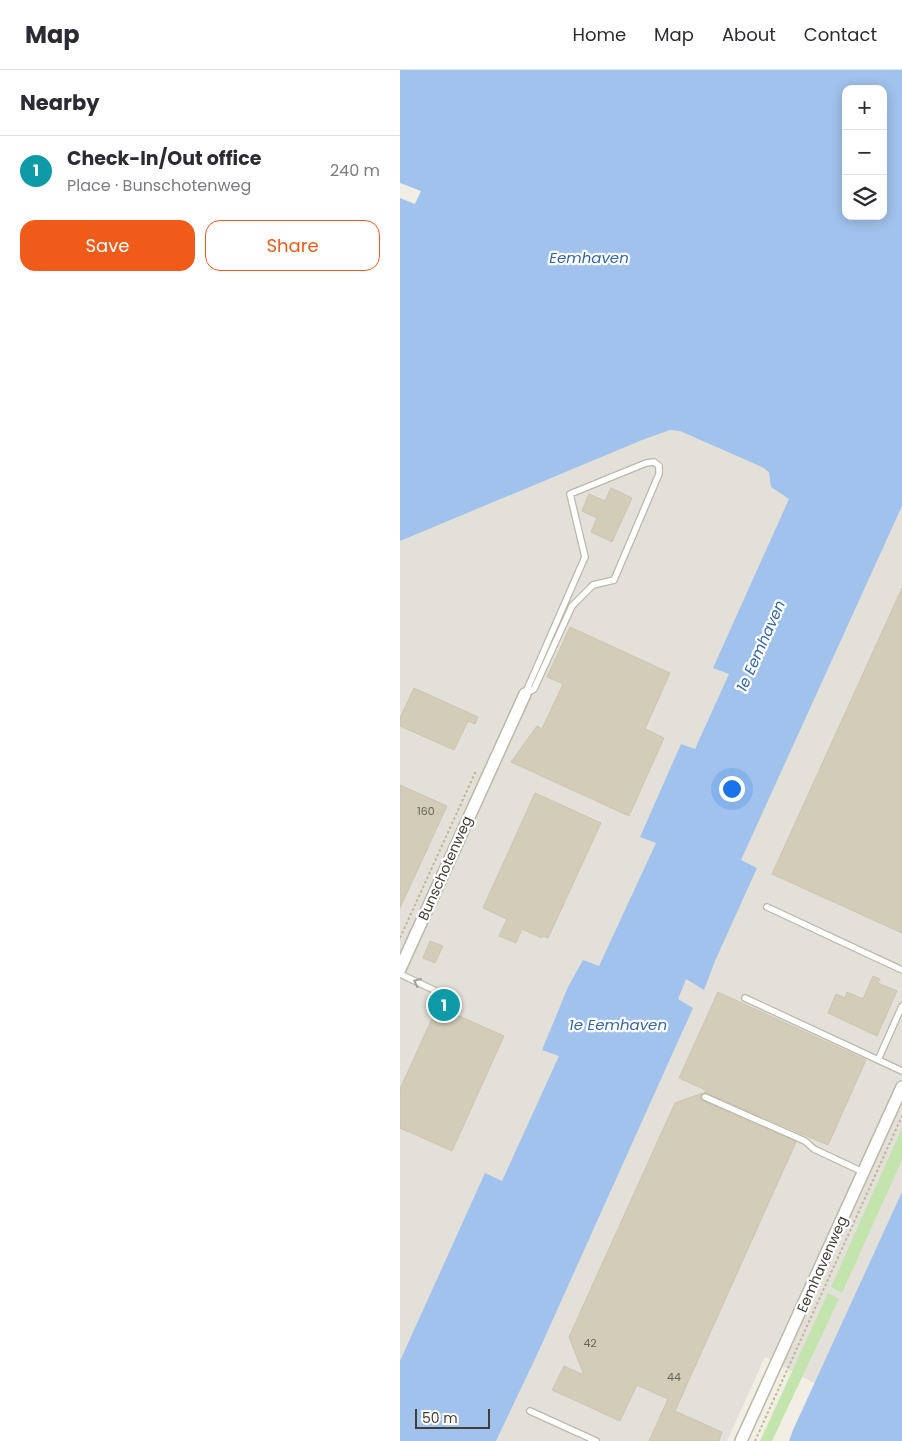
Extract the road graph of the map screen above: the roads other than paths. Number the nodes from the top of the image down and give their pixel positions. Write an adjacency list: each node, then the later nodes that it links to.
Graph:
1 (525, 694): 1 (lane); 3 (street, Bunschotenweg)
2 (767, 907): 4 (lane)
3 (400, 969)
4 (902, 970)
5 (400, 974): 6 (lane, one-way to 5)
6 (434, 990)
7 (745, 998): 9 (lane)
8 (902, 1006): 9 (lane)
9 (878, 1060): 10 (lane)
10 (902, 1072)
11 (902, 1087): 13 (street, Eemhavenweg)
12 (705, 1097): 13 (lane)
13 (864, 1172): 16 (street, Eemhavenweg)
14 (530, 1411): 15 (lane)
15 (596, 1441)
16 (741, 1441)

